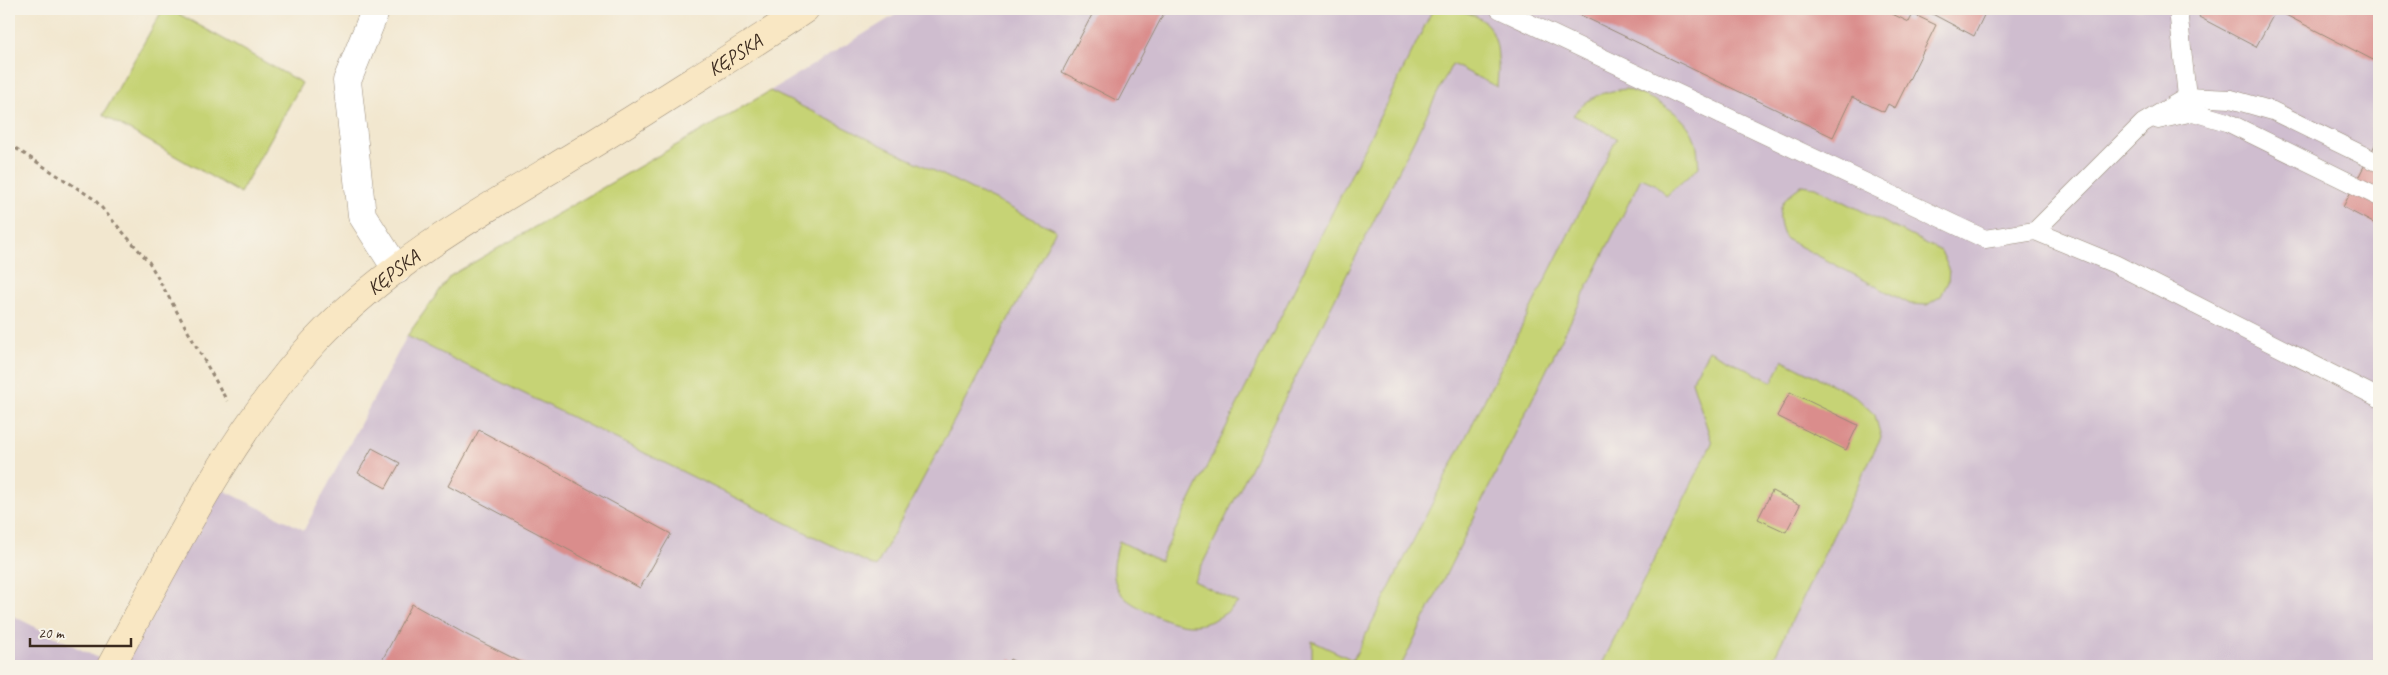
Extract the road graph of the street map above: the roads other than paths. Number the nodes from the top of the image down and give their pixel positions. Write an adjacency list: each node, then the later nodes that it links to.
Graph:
1 (376, 9): 10 (street)
2 (805, 9): 10 (street, KĘPSKA)
3 (1499, 9): 9 (lane)
4 (2178, 9): 5 (lane)
5 (2187, 97): 6 (lane); 7 (lane)
6 (2143, 123): 8 (lane); 9 (lane)
7 (2379, 163)
8 (2379, 197)
9 (2035, 231): 11 (lane)
10 (397, 270): 12 (street, KĘPSKA)
11 (2379, 398)
12 (111, 666)

